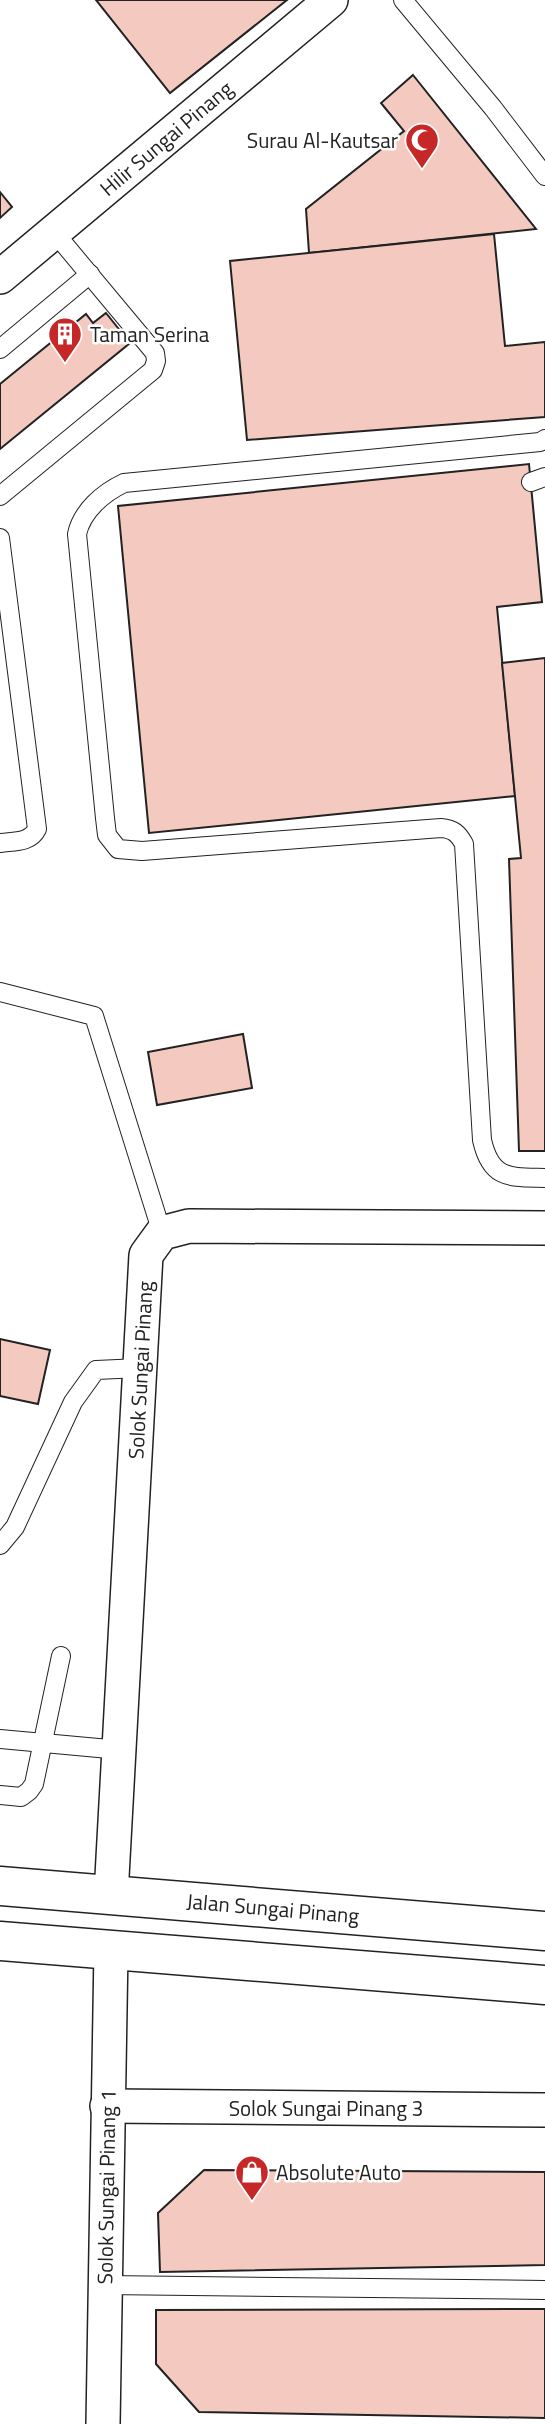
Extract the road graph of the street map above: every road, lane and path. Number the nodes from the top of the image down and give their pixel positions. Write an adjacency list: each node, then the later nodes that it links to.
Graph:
1 (331, 0): 4 (street, Hilir Sungai Pinang)
2 (403, 0): 3 (lane)
3 (545, 176)
4 (54, 232): 5 (lane); 6 (street, Hilir Sungai Pinang)
5 (90, 274): 7 (lane); 9 (lane)
6 (0, 277)
7 (0, 349)
8 (545, 439): 13 (lane)
9 (0, 496)
10 (0, 538): 11 (lane)
11 (0, 843)
12 (0, 992): 15 (lane)
13 (545, 1178)
14 (545, 1228): 15 (street)
15 (162, 1233): 16 (street, Solok Sungai Pinang)
16 (140, 1368): 17 (lane); 21 (street, Solok Sungai Pinang)
17 (0, 1545)
18 (61, 1656): 20 (lane)
19 (0, 1739): 20 (lane)
20 (41, 1743): 21 (lane); 22 (lane)
21 (120, 1750): 24 (street, Solok Sungai Pinang)
22 (0, 1795)
23 (0, 1886): 24 (main road, Jalan Sungai Pinang)
24 (111, 1895): 25 (main road, Jalan Sungai Pinang)
25 (545, 1931)
26 (0, 1941): 27 (main road)
27 (111, 1950): 28 (main road); 29 (street, Solok Sungai Pinang 1)
28 (545, 1985)
29 (107, 2106): 30 (street, Solok Sungai Pinang 3); 31 (street, Solok Sungai Pinang 1)
30 (545, 2110)
31 (104, 2285): 32 (lane); 33 (street, Solok Sungai Pinang 1)
32 (545, 2290)
33 (103, 2424)

